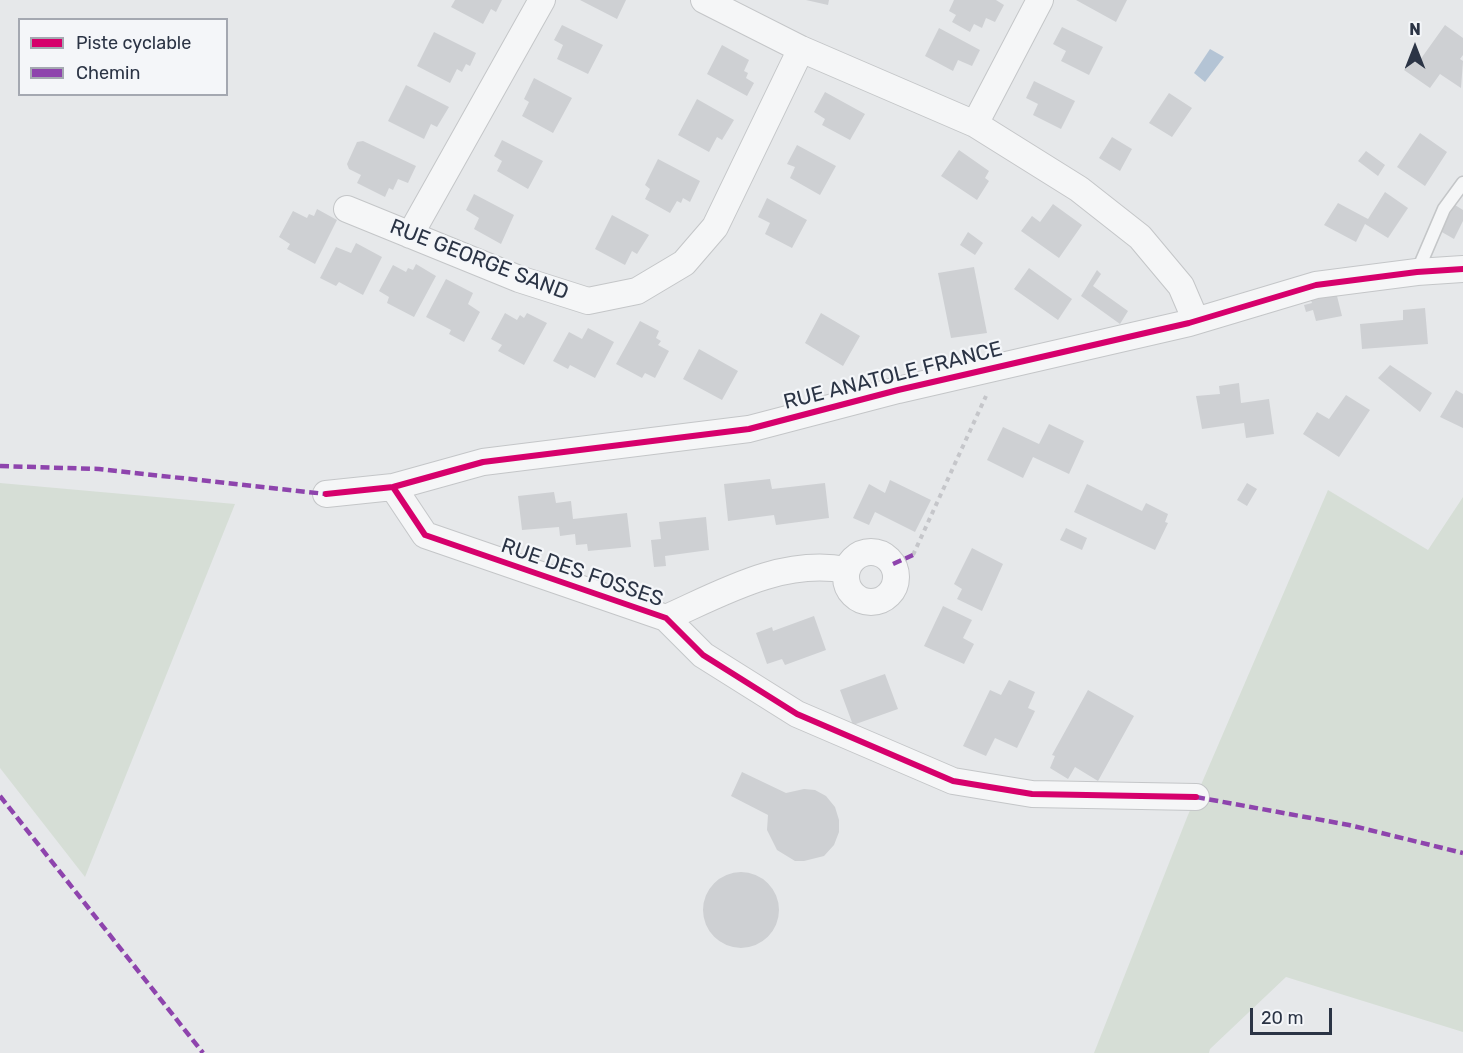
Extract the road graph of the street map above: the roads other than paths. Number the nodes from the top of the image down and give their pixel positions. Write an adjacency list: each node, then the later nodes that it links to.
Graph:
1 (542, 0): 9 (street)
2 (704, 0): 4 (street)
3 (1040, 0): 6 (street)
4 (742, 10): 5 (street)
5 (801, 49): 6 (street); 9 (street, RUE GEORGE SAND)
6 (975, 124): 12 (street)
7 (1463, 183): 11 (lane)
8 (347, 208): 9 (street, RUE GEORGE SAND)
9 (410, 235)
10 (1463, 269): 11 (street, RUE ANATOLE FRANCE)
11 (1417, 272): 12 (street, RUE ANATOLE FRANCE)
12 (1196, 321): 13 (street, RUE ANATOLE FRANCE)
13 (393, 487): 14 (street, RUE ANATOLE FRANCE); 16 (street, RUE DES FOSSES)
14 (326, 494)
15 (846, 570): 16 (street)
16 (666, 618): 17 (street, RUE DES FOSSES)
17 (1196, 797)

